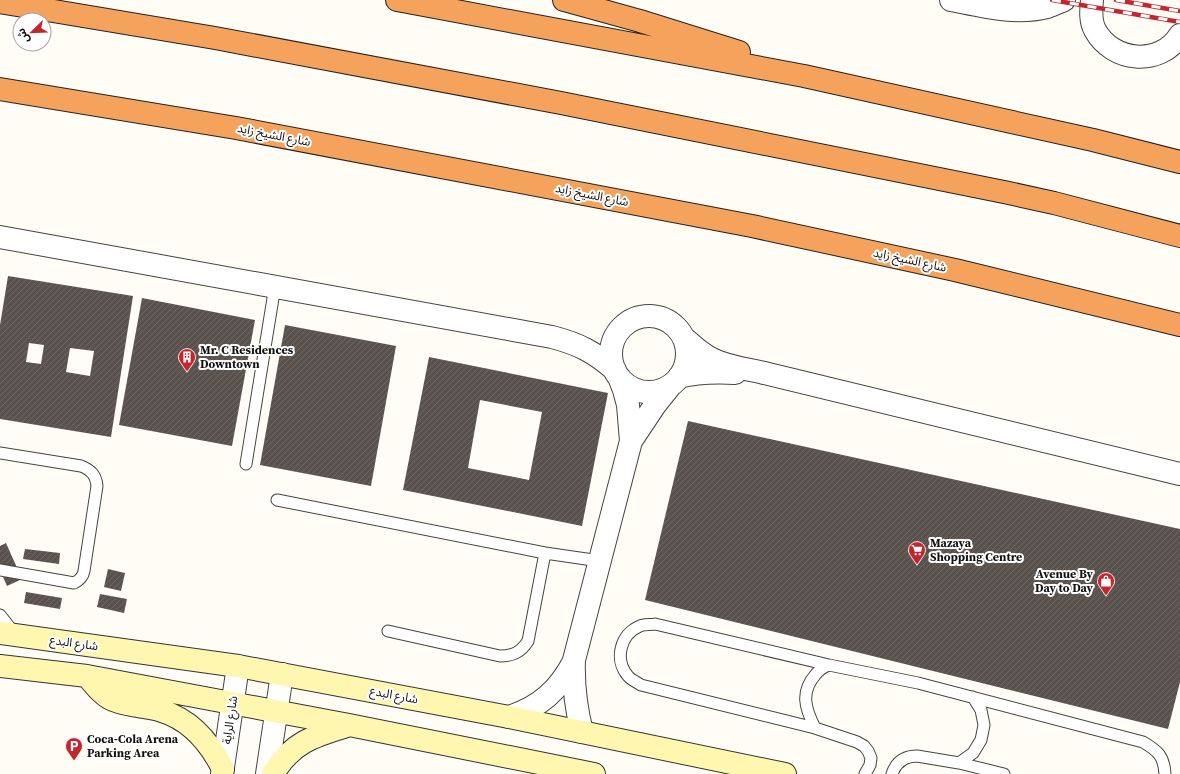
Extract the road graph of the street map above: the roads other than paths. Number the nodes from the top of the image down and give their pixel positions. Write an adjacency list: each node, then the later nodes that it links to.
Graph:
1 (396, 0): 8 (highway)
2 (564, 0): 8 (highway)
3 (951, 0): 4 (street)
4 (1064, 0)
5 (1092, 0): 7 (street)
6 (0, 2): 11 (highway)
7 (1180, 35)
8 (804, 76): 10 (highway)
9 (0, 89): 14 (highway, شارع الشيخ زايد)
10 (1180, 162)
11 (1180, 236)
12 (0, 237): 13 (street)
13 (275, 286): 17 (street); 21 (lane)
14 (1180, 325)
15 (684, 338): 16 (street); 17 (street); 18 (street)
16 (764, 373): 18 (street); 22 (street)
17 (617, 374): 18 (street); 19 (street)
18 (675, 381): 19 (street)
19 (631, 441): 25 (street)
20 (0, 453): 26 (lane)
21 (246, 464)
22 (1180, 474)
23 (277, 500): 24 (lane)
24 (545, 553): 25 (lane); 28 (lane)
25 (600, 561): 30 (street)
26 (0, 570)
27 (0, 615): 29 (lane)
28 (388, 631)
29 (8, 634): 33 (main road, شارع البدع)
30 (574, 660): 39 (street); 42 (street)
31 (829, 665): 36 (lane); 41 (lane); 41 (lane)
32 (0, 666): 35 (main road)
33 (238, 666): 34 (main road, شارع البدع); 37 (street, شارع الراية)
34 (282, 674): 38 (street); 39 (main road, شارع البدع)
35 (87, 676): 37 (main road); 44 (main road)
36 (973, 697): 43 (lane); 52 (lane)
37 (232, 703): 38 (main road); 44 (street, شارع الراية)
38 (276, 711): 40 (main road); 45 (street)
39 (509, 717): 42 (main road, شارع البدع)
40 (349, 725): 46 (main road); 47 (main road)
41 (815, 728): 49 (lane)
42 (582, 732): 48 (main road, شارع البدع)
43 (959, 763): 50 (lane); 51 (lane)
44 (223, 772)
45 (267, 774)
46 (273, 774)
47 (594, 774)
48 (785, 774)
49 (865, 774)
50 (892, 774)
51 (1004, 774)
52 (1165, 774)

